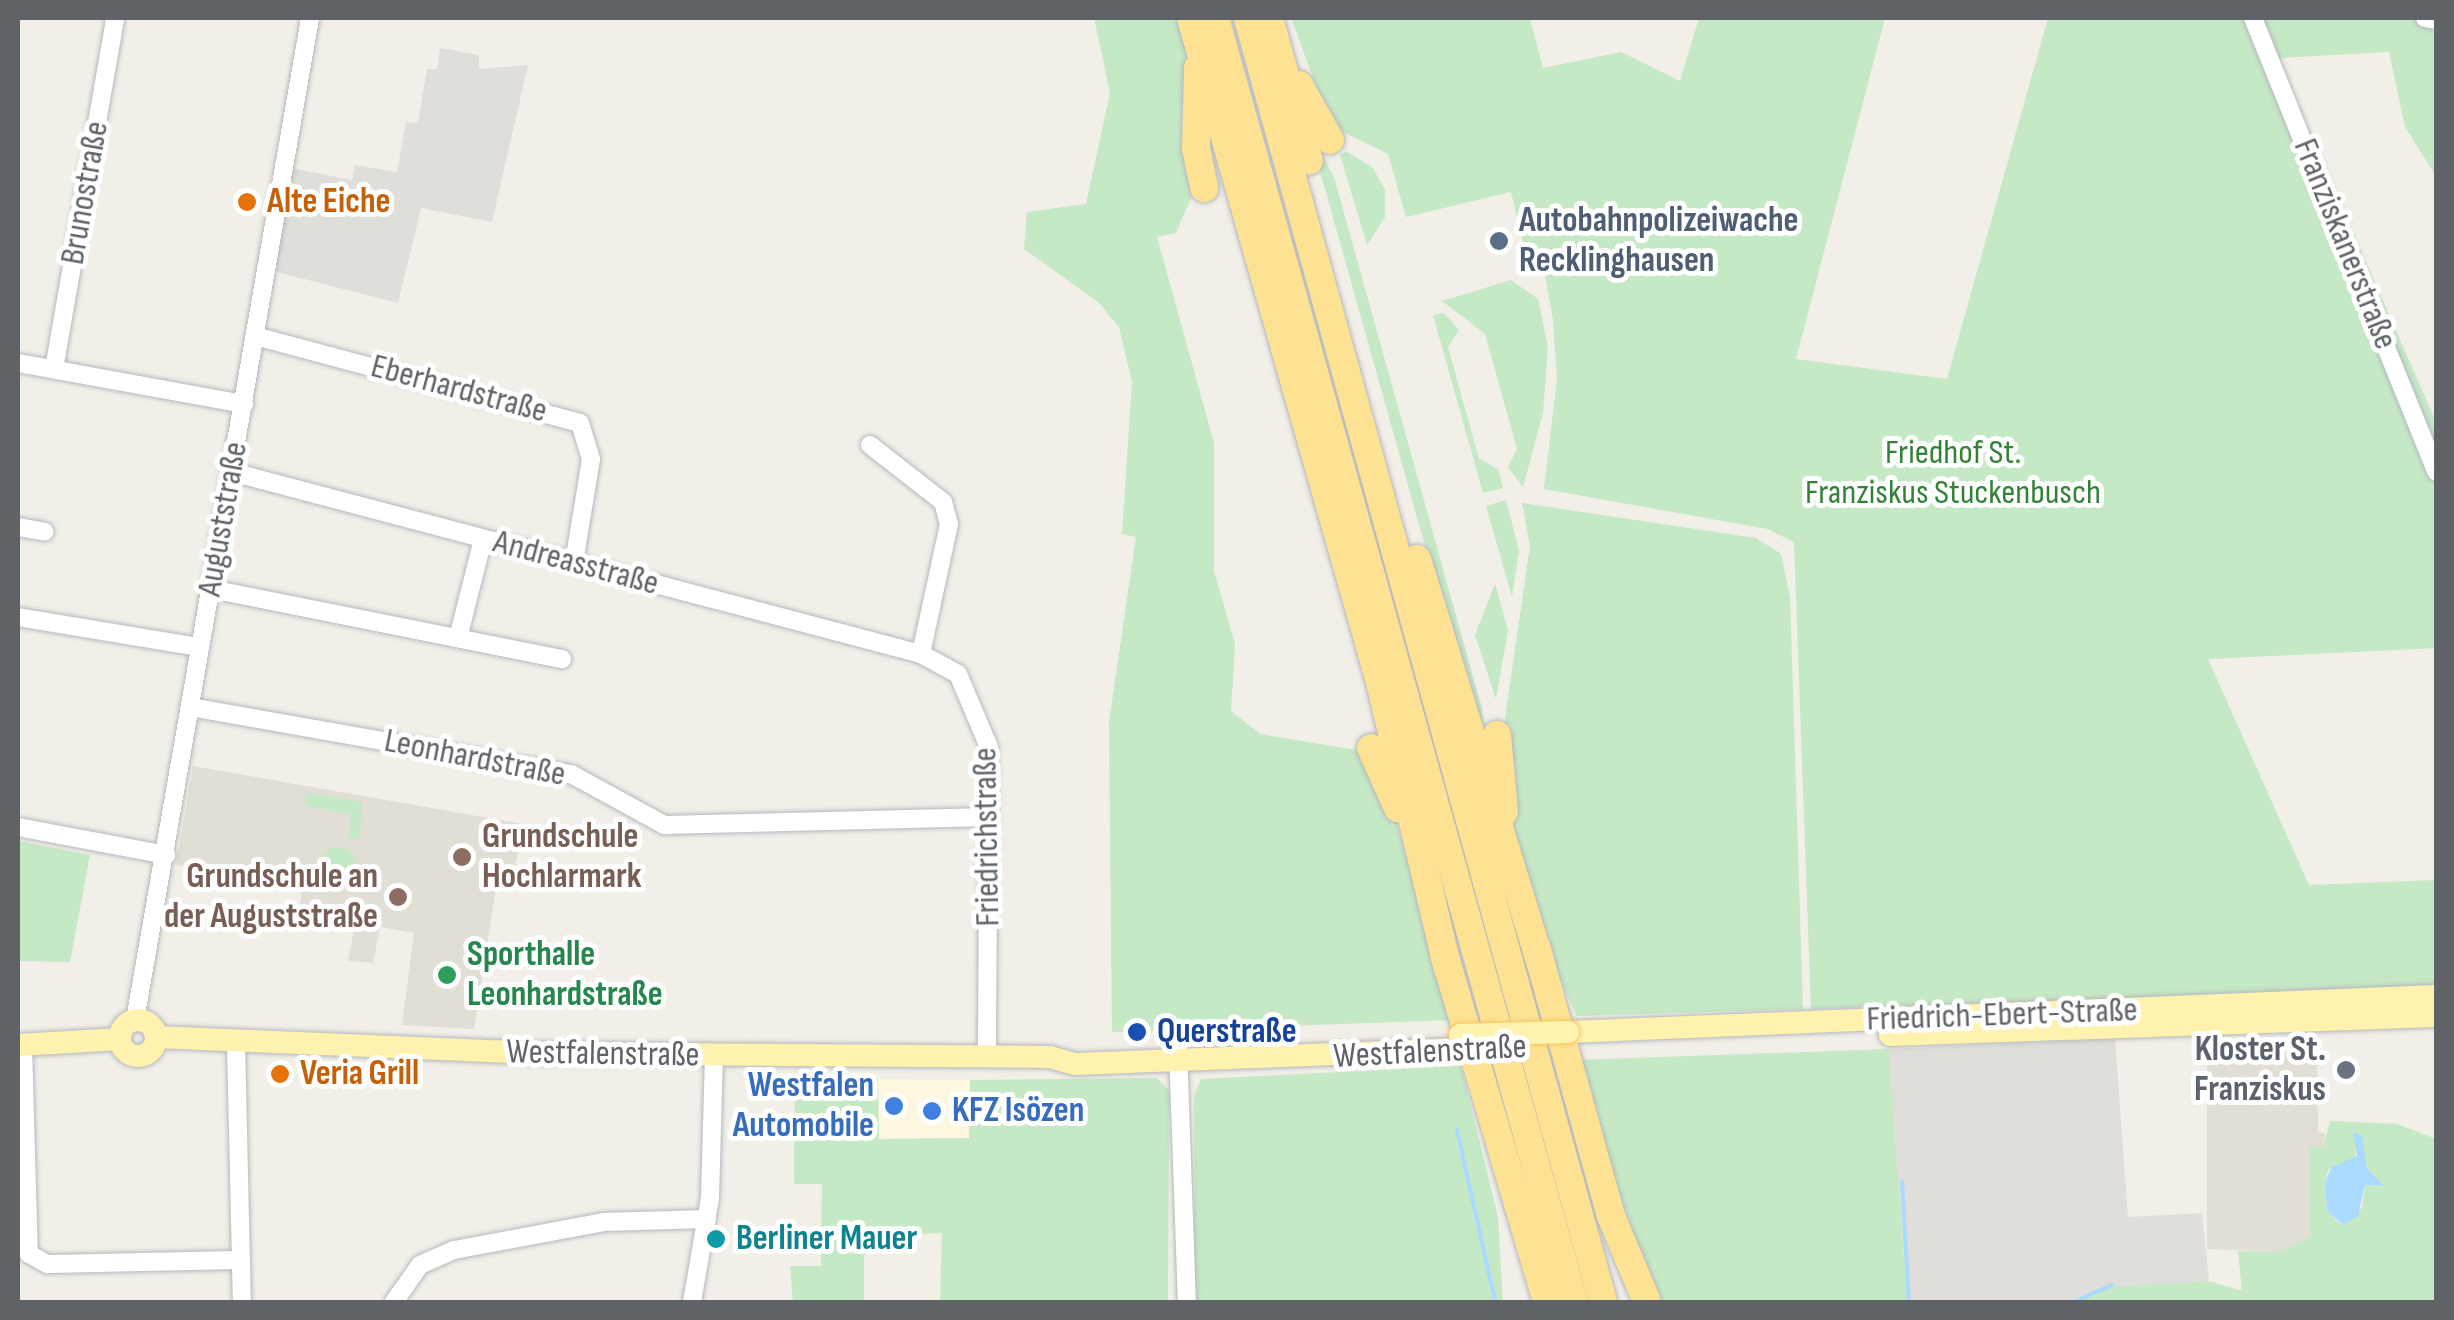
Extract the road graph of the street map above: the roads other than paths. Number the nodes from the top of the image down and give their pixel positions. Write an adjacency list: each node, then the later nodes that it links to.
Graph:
1 (115, 18): 13 (street, Brunostraße)
2 (310, 18): 11 (street, Auguststraße)
3 (1191, 18): 10 (highway); 35 (highway)
4 (1215, 18): 57 (highway)
5 (2253, 18): 16 (street, Franziskanerstraße)
6 (2424, 18): 7 (street)
7 (2436, 20)
8 (1263, 22): 9 (highway); 34 (highway); 58 (highway)
9 (1330, 140)
10 (1204, 188)
11 (255, 336): 14 (street, Auguststraße); 21 (street, Eberhardstraße)
12 (18, 363): 13 (street)
13 (54, 369): 14 (street)
14 (244, 404): 17 (street, Auguststraße)
15 (870, 445): 26 (street)
16 (2436, 471)
17 (232, 472): 20 (street, Andreasstraße); 22 (street, Auguststraße)
18 (18, 526): 19 (street)
19 (45, 532)
20 (483, 539): 21 (street, Andreasstraße); 24 (street)
21 (574, 563): 26 (street, Andreasstraße)
22 (211, 589): 24 (street); 25 (street, Auguststraße)
23 (18, 618): 25 (street)
24 (459, 634): 27 (street)
25 (200, 648): 28 (street, Auguststraße)
26 (921, 654): 31 (street, Friedrichstraße)
27 (562, 658)
28 (190, 707): 31 (street, Leonhardstraße); 33 (street, Auguststraße)
29 (1497, 734): 34 (highway)
30 (1371, 748): 35 (highway)
31 (989, 817): 46 (street, Friedrichstraße)
32 (18, 827): 33 (street)
33 (166, 855): 38 (street, Auguststraße)
34 (1540, 962): 47 (highway)
35 (1448, 969): 48 (highway)
36 (2436, 996): 41 (main road, Friedrich-Ebert-Straße)
37 (2436, 1016): 41 (main road, Friedrich-Ebert-Straße)
38 (136, 1020): 39 (main road); 40 (main road)
39 (156, 1037): 40 (main road, Westfalenstraße); 42 (main road, Westfalenstraße)
40 (120, 1039): 43 (main road, Westfalenstraße)
41 (1570, 1039): 44 (main road, Westfalenstraße, bridge)
42 (236, 1043): 45 (main road, Westfalenstraße); 50 (street)
43 (20, 1045): 50 (street)
44 (1178, 1055): 46 (main road, Westfalenstraße); 54 (street)
45 (714, 1056): 46 (main road, Westfalenstraße); 49 (street)
46 (987, 1058)
47 (1583, 1118): 59 (highway); 60 (highway)
48 (1502, 1158): 55 (highway); 56 (highway)
49 (707, 1218): 52 (street); 53 (street)
50 (240, 1260): 51 (street)
51 (242, 1302)
52 (394, 1302)
53 (692, 1302)
54 (1186, 1302)
55 (1529, 1302)
56 (1547, 1302)
57 (1574, 1302)
58 (1603, 1302)
59 (1628, 1302)
60 (1647, 1302)

